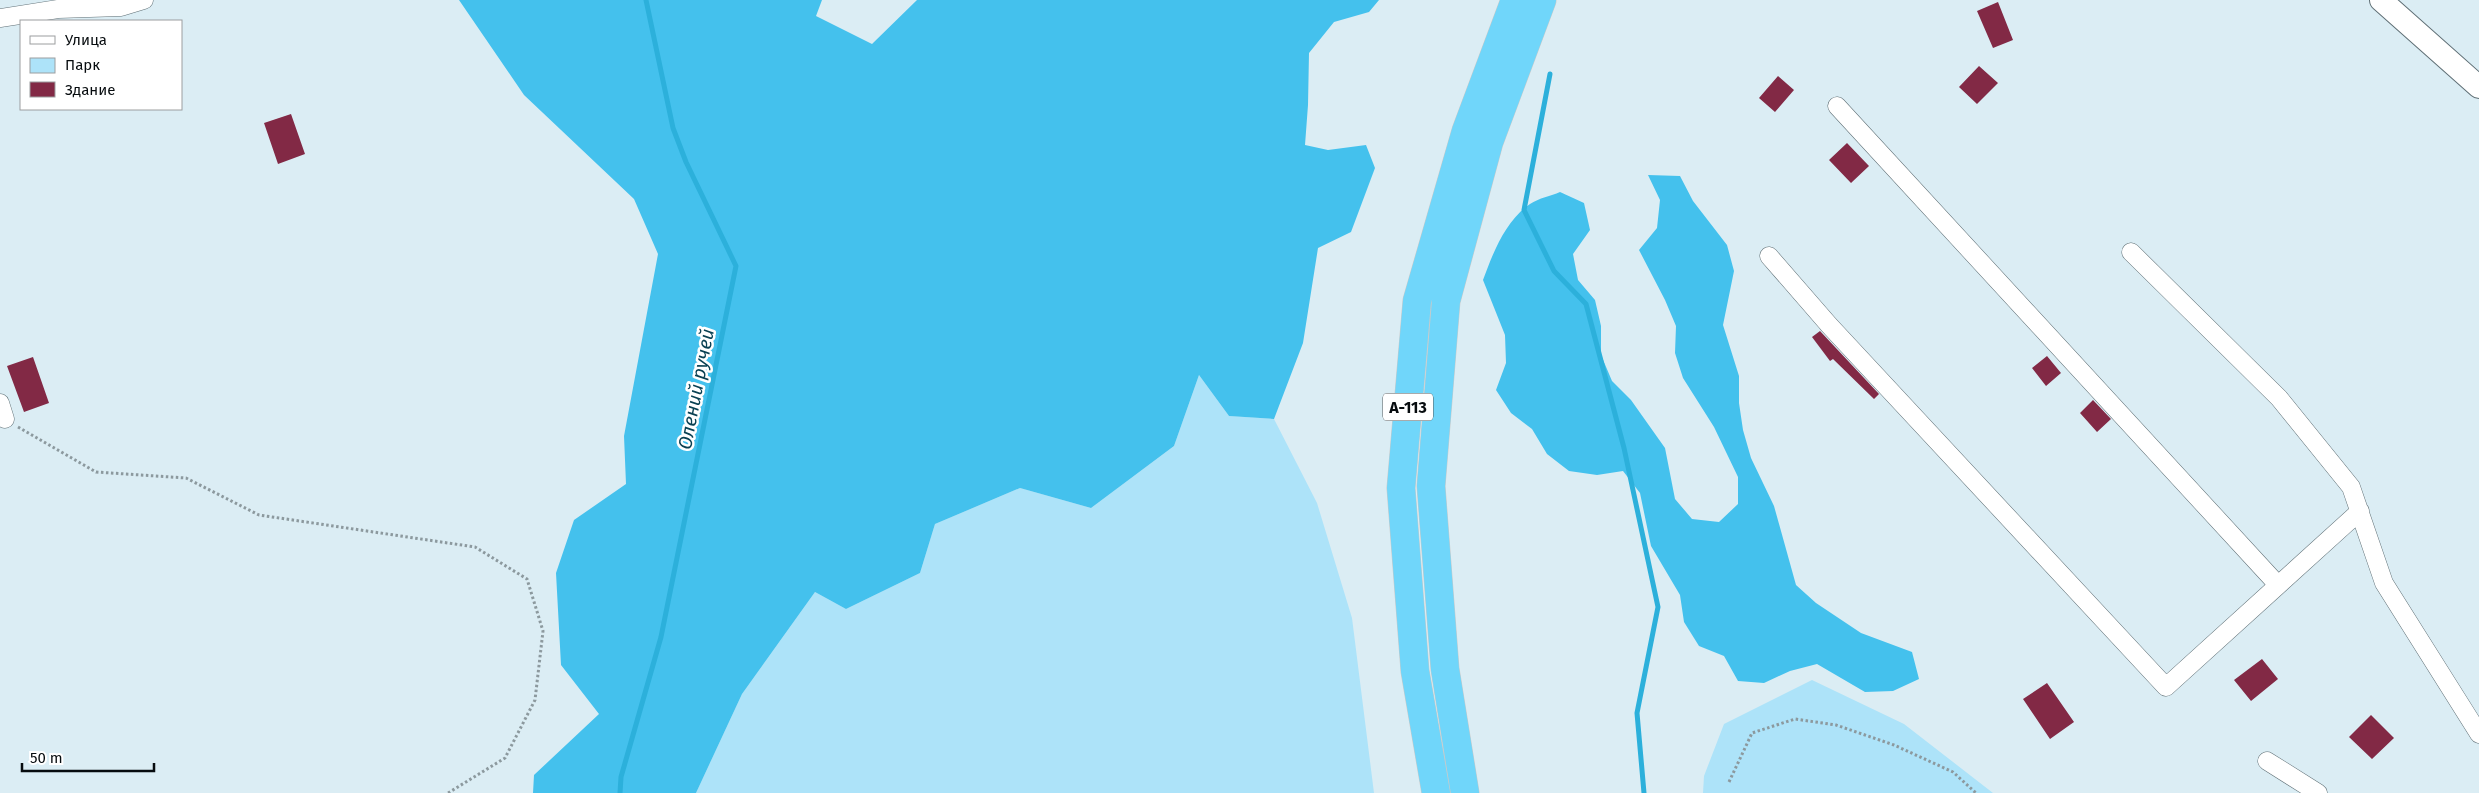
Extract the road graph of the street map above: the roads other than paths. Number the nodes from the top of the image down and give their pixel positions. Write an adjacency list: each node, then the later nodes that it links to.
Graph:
1 (144, 0): 5 (street)
2 (1515, 0): 14 (highway, А-113)
3 (1542, 0): 15 (highway, А-113)
4 (2381, 0): 6 (street)
5 (0, 18)
6 (2479, 88)
7 (1836, 106): 11 (street)
8 (2131, 252): 10 (street)
9 (1769, 256): 11 (street)
10 (2360, 511): 11 (street); 12 (street)
11 (2278, 586)
12 (2479, 734)
13 (2268, 760): 16 (street)
14 (1436, 793)
15 (1465, 793)
16 (2318, 793)

